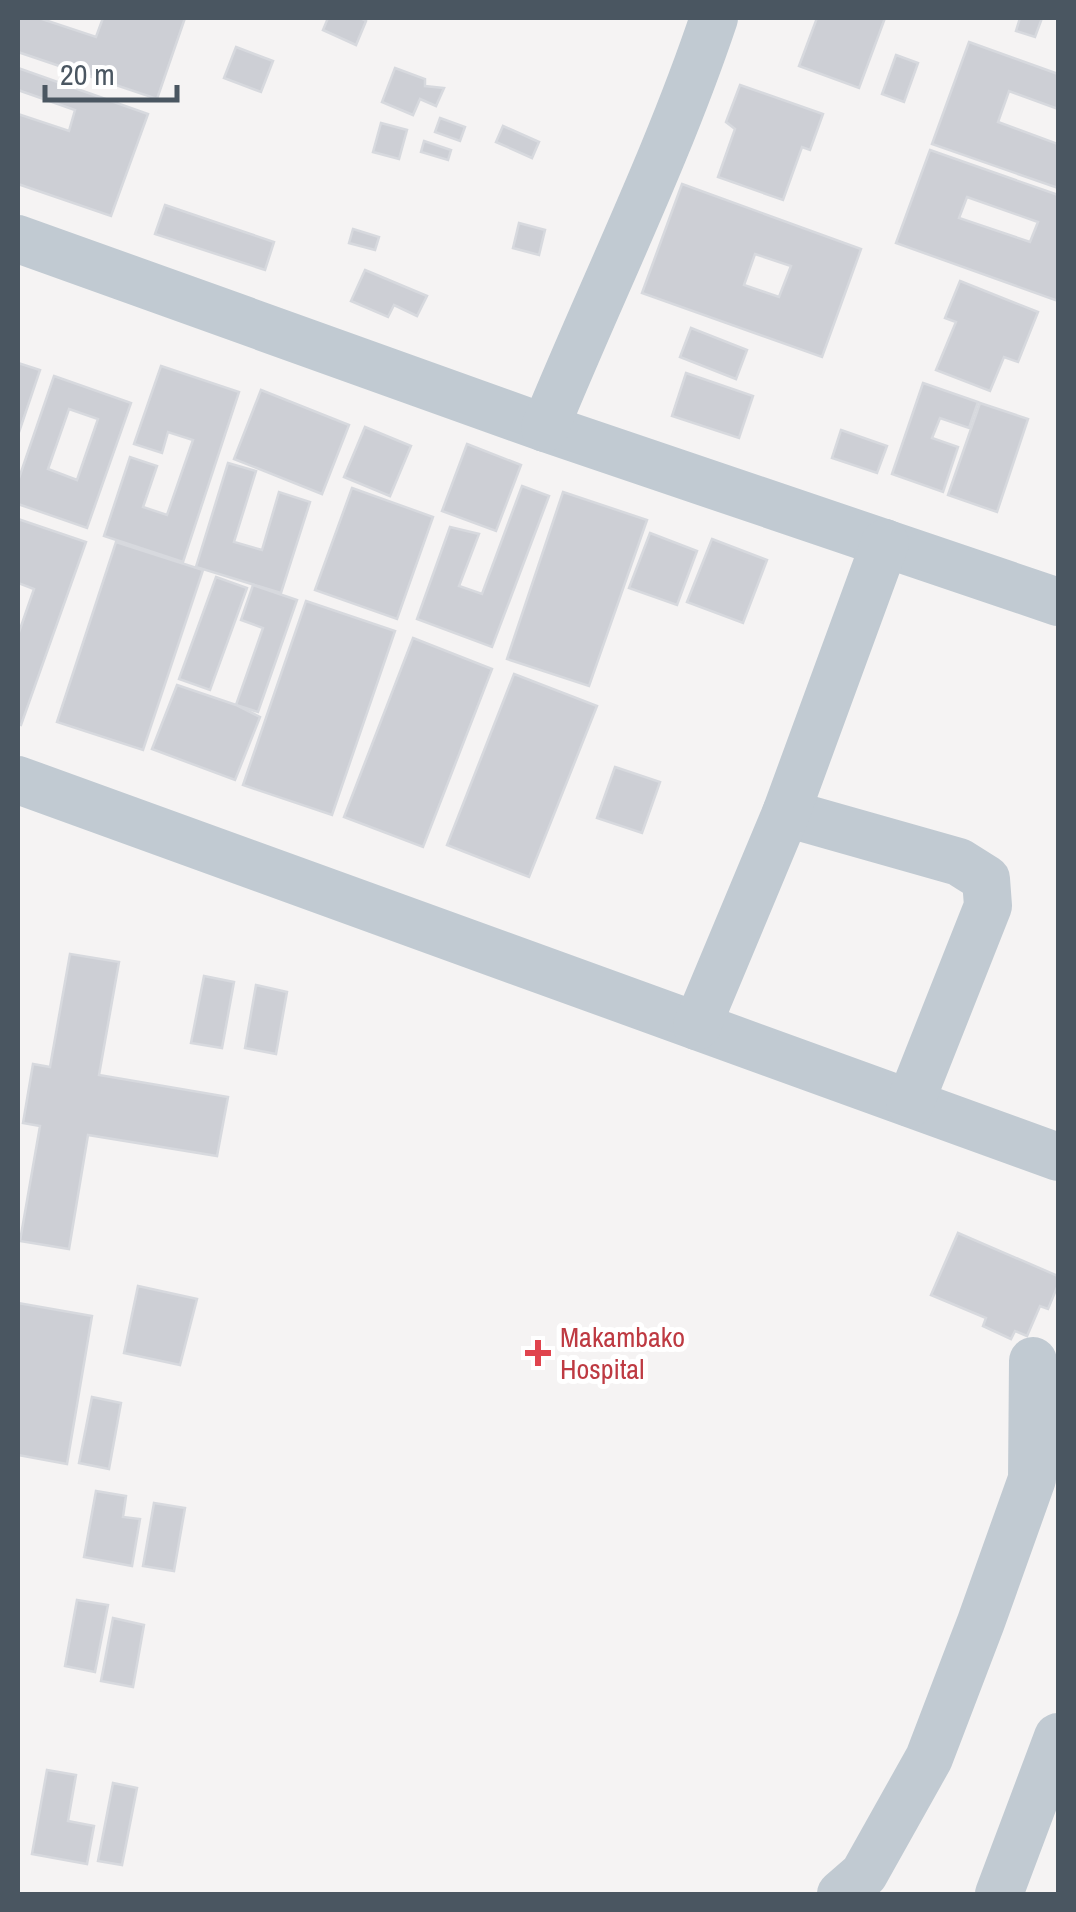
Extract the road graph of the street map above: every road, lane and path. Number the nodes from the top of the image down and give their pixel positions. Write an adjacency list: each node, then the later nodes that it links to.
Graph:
1 (714, 18): 3 (street)
2 (18, 239): 3 (street)
3 (545, 428): 4 (street)
4 (885, 543): 5 (street); 7 (street)
5 (1058, 602)
6 (18, 780): 8 (street)
7 (786, 813): 8 (street); 9 (street)
8 (697, 1026): 9 (street)
9 (910, 1103): 10 (street)
10 (1058, 1156)
11 (1032, 1362): 13 (street)
12 (1058, 1737): 14 (street)
13 (840, 1894)
14 (999, 1894)

